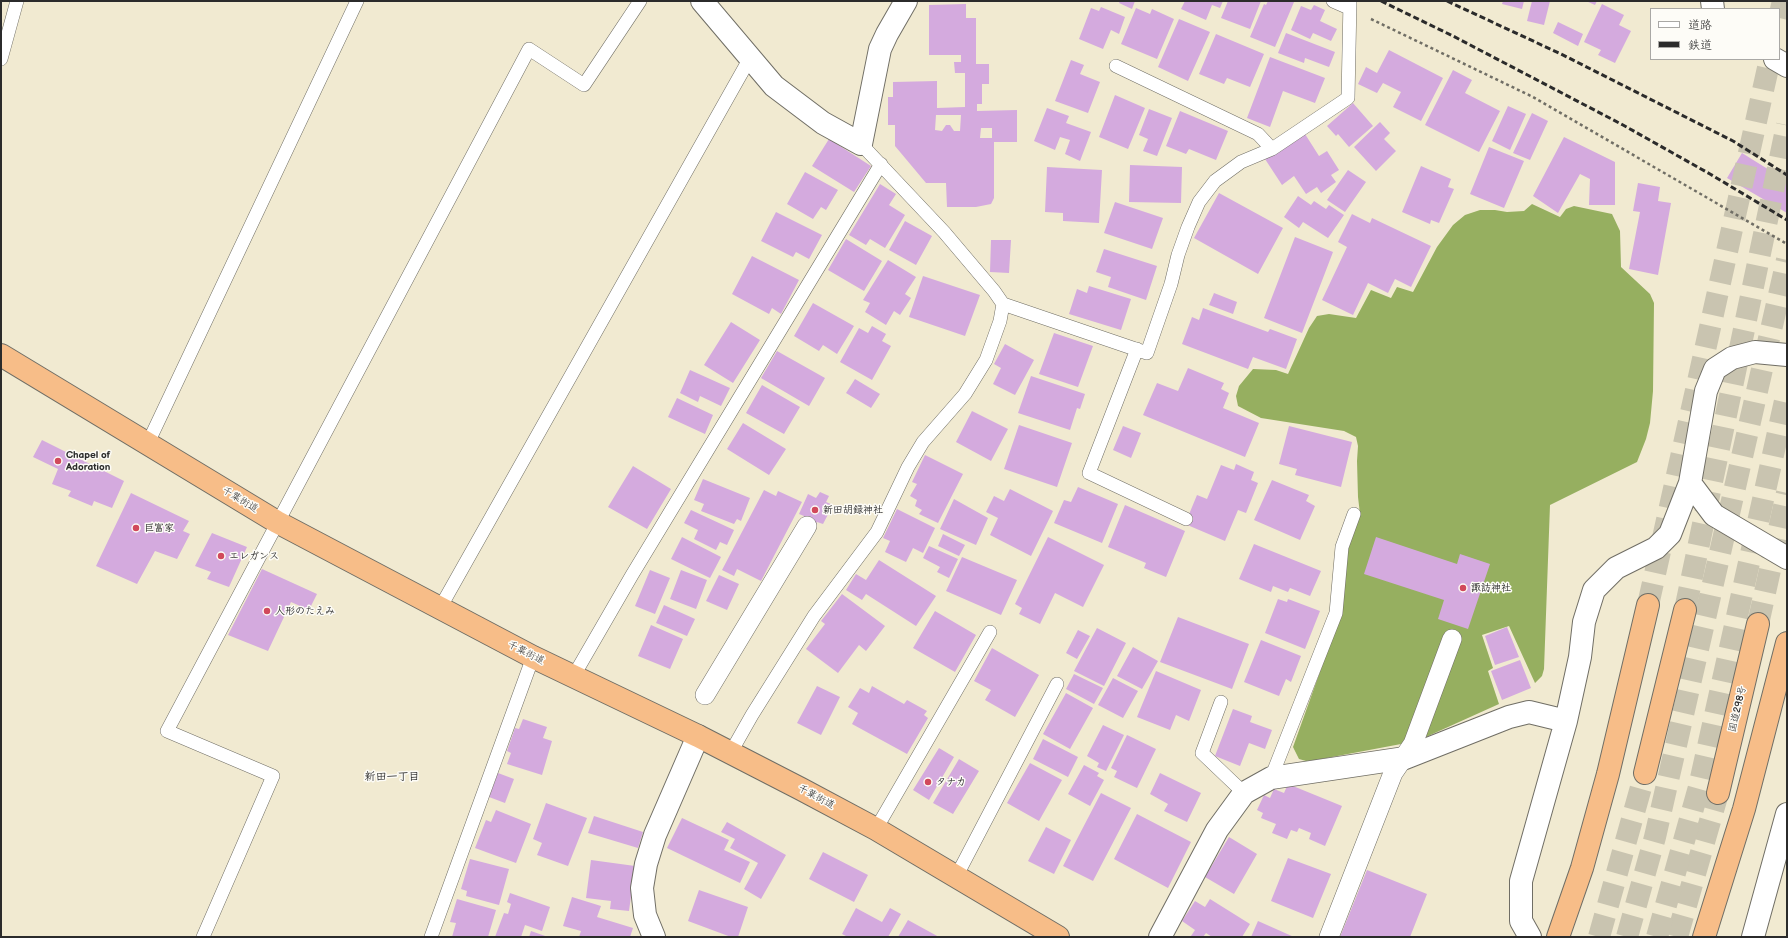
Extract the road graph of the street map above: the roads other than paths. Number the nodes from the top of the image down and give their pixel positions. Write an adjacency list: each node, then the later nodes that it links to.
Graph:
1 (17, 1): 9 (lane)
2 (357, 1): 20 (lane)
3 (640, 1): 24 (lane)
4 (702, 1): 8 (street)
5 (906, 1): 13 (street)
6 (1333, 1): 7 (lane)
7 (1349, 4): 14 (lane)
8 (750, 58): 13 (street); 28 (lane)
9 (1, 60)
10 (1777, 60): 12 (street)
11 (1116, 66): 14 (lane)
12 (1787, 66)
13 (861, 144): 15 (lane)
14 (1272, 149): 17 (lane)
15 (881, 164): 16 (lane); 35 (lane)
16 (1003, 304): 17 (lane); 41 (lane)
17 (1136, 349): 23 (lane)
18 (1787, 355): 21 (street)
19 (2, 357): 20 (highway, 千葉街道)
20 (147, 445): 24 (highway, 千葉街道)
21 (1690, 483): 26 (street); 39 (street)
22 (1354, 514): 44 (lane)
23 (1186, 519)
24 (277, 522): 28 (highway, 千葉街道); 51 (lane)
25 (807, 526): 37 (street)
26 (1787, 558)
27 (1648, 605): 58 (highway)
28 (440, 608): 34 (highway, 千葉街道)
29 (1686, 610): 43 (highway)
30 (1758, 624): 46 (highway, 国道298号)
31 (990, 632): 48 (lane)
32 (1452, 639): 42 (street)
33 (1787, 643): 59 (highway)
34 (533, 657): 35 (highway, 千葉街道); 52 (lane)
35 (573, 677): 40 (highway, 千葉街道)
36 (1057, 684): 50 (lane)
37 (705, 695)
38 (1221, 702): 45 (lane)
39 (1566, 721): 42 (street); 57 (street)
40 (698, 736): 41 (highway, 千葉街道); 53 (street)
41 (731, 752): 48 (highway, 千葉街道)
42 (1405, 758): 44 (street); 56 (street)
43 (1645, 773)
44 (1271, 778): 45 (street)
45 (1244, 792): 55 (street)
46 (1718, 794)
47 (1787, 814): 49 (street)
48 (876, 829): 50 (highway, 千葉街道)
49 (1780, 871): 60 (street)
50 (956, 876): 54 (highway, 千葉街道)
51 (203, 937)
52 (431, 937)
53 (654, 937)
54 (1058, 937)
55 (1160, 937)
56 (1329, 937)
57 (1530, 937)
58 (1558, 937)
59 (1704, 937)
60 (1753, 937)

